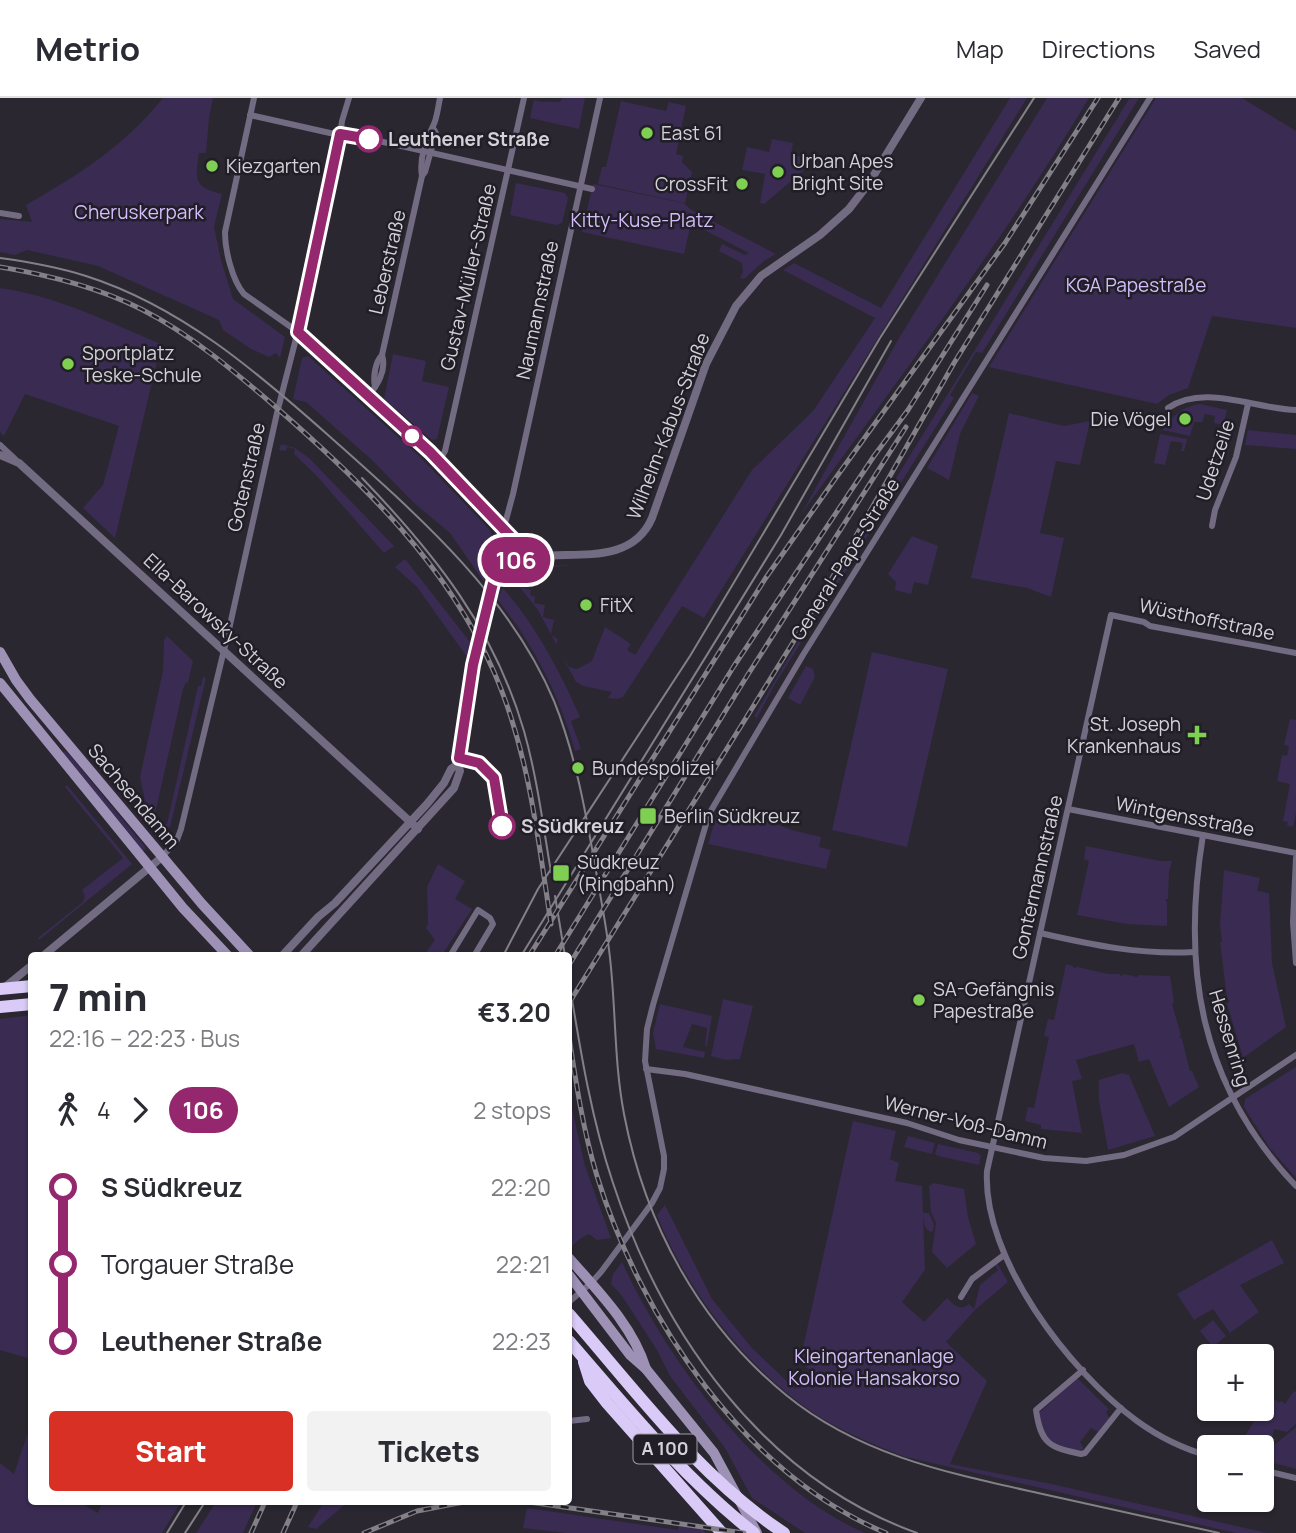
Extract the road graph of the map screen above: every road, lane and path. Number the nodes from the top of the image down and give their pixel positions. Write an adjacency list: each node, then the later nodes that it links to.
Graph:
1 (254, 98): 8 (street)
2 (349, 98): 9 (street, Gotenstraße)
3 (439, 98): 10 (street, Leberstraße)
4 (524, 98): 11 (street, Gustav-Müller-Straße)
5 (600, 98): 12 (street, Naumannstraße)
6 (921, 98): 27 (street, Wilhelm-Kabus-Straße)
7 (1150, 98): 59 (street, General-Pape-Straße)
8 (250, 115): 9 (street); 16 (street)
9 (340, 134): 10 (street); 16 (street, Gotenstraße)
10 (428, 152): 11 (street); 17 (street, Leberstraße)
11 (508, 170): 12 (street); 23 (street, Gustav-Müller-Straße)
12 (580, 186): 13 (street); 25 (street, Naumannstraße)
13 (592, 189)
14 (0, 213): 15 (street)
15 (19, 216)
16 (298, 332): 17 (street); 29 (street, Gotenstraße)
17 (368, 397): 23 (street)
18 (1248, 404): 19 (street); 20 (street); 26 (street, Udetzeile)
19 (1168, 408)
20 (1296, 410)
21 (0, 445): 24 (street, Ella-Barowsky-Straße)
22 (0, 455): 24 (street)
23 (439, 461): 25 (street)
24 (19, 463): 29 (street, Ella-Barowsky-Straße)
25 (501, 526): 27 (street)
26 (1212, 526)
27 (525, 558): 34 (street, Wilhelm-Kabus-Straße)
28 (1111, 615): 31 (street, Wüsthoffstraße); 35 (street, Gontermannstraße)
29 (224, 650): 36 (street, Ella-Barowsky-Straße); 40 (street, Gotenstraße)
30 (0, 652): 32 (main road, Sachsendamm)
31 (1296, 653)
32 (4, 670): 40 (main road, Sachsendamm)
33 (0, 683): 42 (main road, Sachsendamm)
34 (458, 764): 36 (street, Wilhelm-Kabus-Straße); 37 (street, Wilhelm-Kabus-Straße)
35 (1068, 809): 38 (street, Wintgensstraße); 43 (street, Gontermannstraße)
36 (410, 822): 37 (street, Ella-Barowsky-Straße); 47 (street, Wilhelm-Kabus-Straße)
37 (418, 829): 48 (street, Wilhelm-Kabus-Straße)
38 (1203, 835): 39 (street, Wintgensstraße); 51 (street, Hessenring)
39 (1296, 853)
40 (162, 857): 42 (street); 46 (main road, Sachsendamm)
41 (1296, 858): 52 (street)
42 (150, 868): 44 (street); 45 (main road, Sachsendamm)
43 (1040, 933): 51 (street); 61 (street, Gontermannstraße)
44 (48, 952)
45 (224, 952)
46 (246, 952)
47 (286, 952)
48 (305, 952)
49 (452, 952): 50 (street)
50 (476, 952)
51 (1194, 952): 60 (street, Hessenring)
52 (1296, 963)
53 (28, 968): 55 (street)
54 (28, 986): 55 (highway)
55 (0, 990)
56 (28, 1004): 57 (highway)
57 (0, 1007)
58 (1296, 1055): 60 (street, Werner-Voß-Damm)
59 (646, 1069): 61 (street, Werner-Voß-Damm); 66 (street, General-Pape-Straße)
60 (1232, 1098): 61 (street, Werner-Voß-Damm); 62 (street, Hessenring)
61 (992, 1146): 63 (street, Gontermannstraße)
62 (1296, 1186)
63 (1004, 1255): 68 (street); 74 (street, Gontermannstraße)
64 (572, 1261): 66 (main road)
65 (572, 1279): 67 (main road)
66 (591, 1283): 67 (street, General-Pape-Straße); 73 (main road)
67 (582, 1291): 69 (street, General-Pape-Straße); 73 (main road)
68 (961, 1297)
69 (572, 1303)
70 (572, 1310): 83 (highway, A 100)
71 (572, 1345): 72 (highway, A 100)
72 (583, 1358): 81 (highway); 82 (highway, A 100)
73 (646, 1370): 82 (main road)
74 (1083, 1370): 75 (street, Gontermannstraße); 75 (street)
75 (1121, 1408): 78 (street, Gontermannstraße)
76 (587, 1419): 77 (street)
77 (572, 1421)
78 (1197, 1451)
79 (1274, 1473): 80 (street)
80 (1296, 1478)
81 (722, 1533)
82 (755, 1533)
83 (783, 1533)

